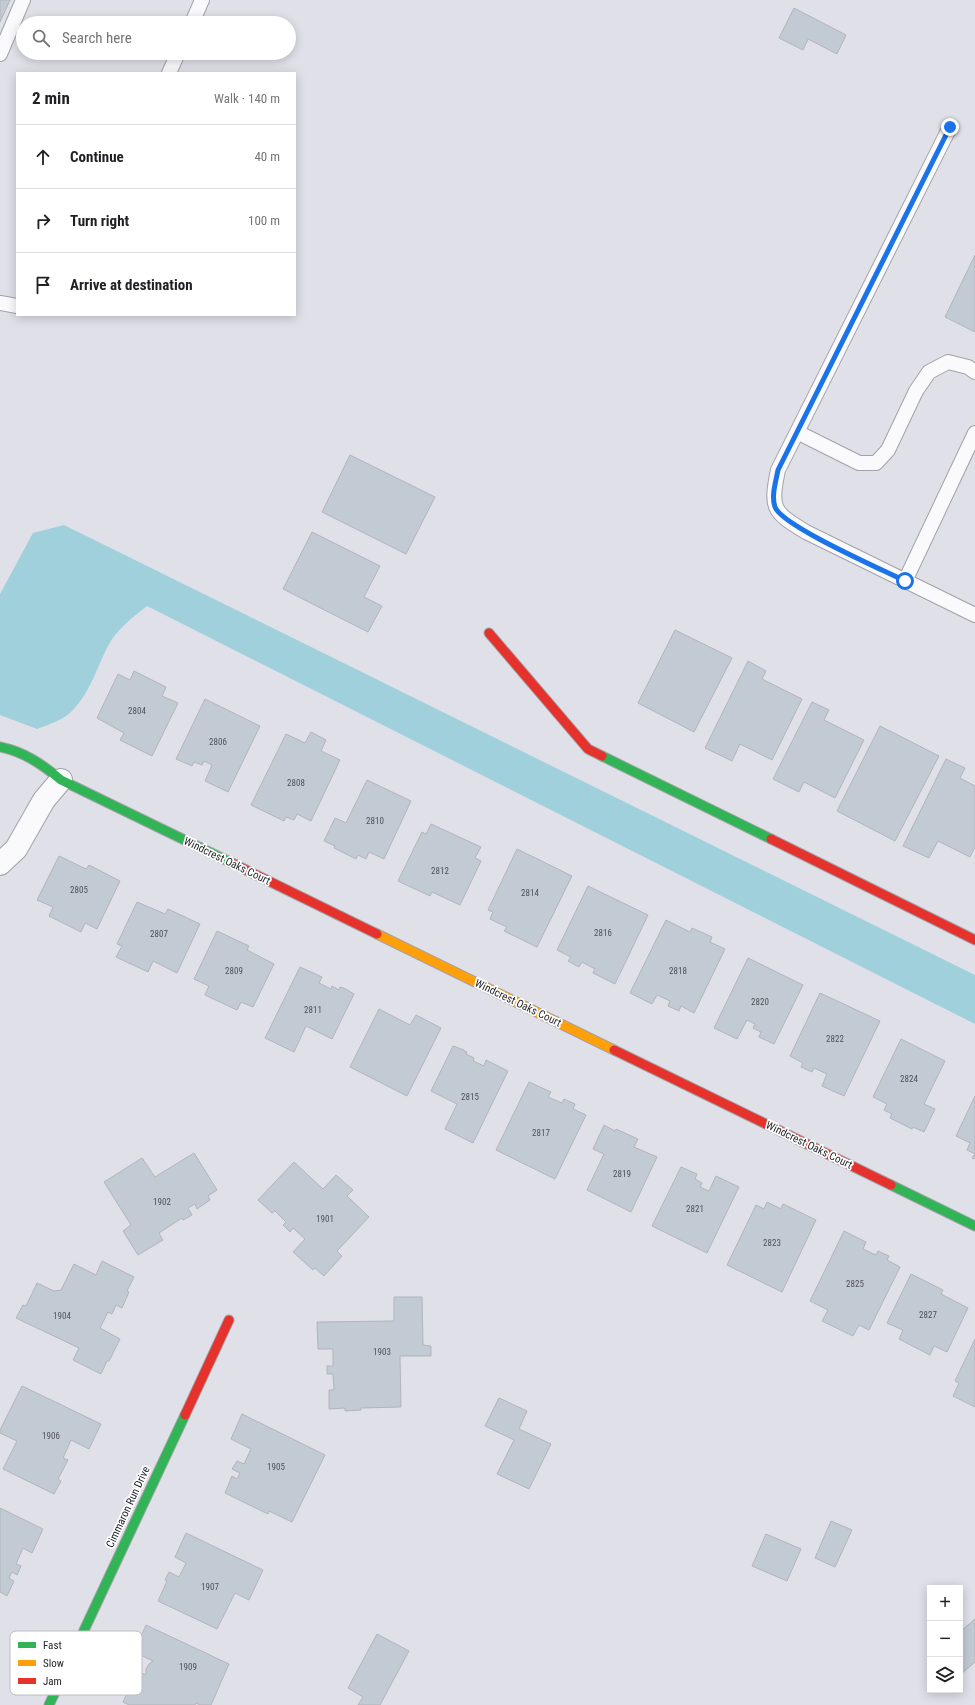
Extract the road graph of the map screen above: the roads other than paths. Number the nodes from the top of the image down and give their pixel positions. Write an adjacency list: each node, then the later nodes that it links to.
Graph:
1 (23, 0): 3 (lane)
2 (202, 0): 5 (lane)
3 (16, 16)
4 (16, 16): 6 (lane)
5 (195, 16)
6 (0, 54)
7 (175, 60): 8 (lane)
8 (169, 72)
9 (950, 127): 13 (lane)
10 (0, 303): 11 (lane)
11 (16, 306)
12 (975, 372): 13 (lane)
13 (797, 432): 15 (lane)
14 (975, 433): 15 (lane)
15 (905, 581): 16 (lane)
16 (975, 615)
17 (489, 633): 21 (street)
18 (0, 747): 19 (street, Windcrest Oaks Court)
19 (61, 780): 20 (street); 22 (street, Windcrest Oaks Court)
20 (0, 864)
21 (975, 940)
22 (975, 1226)
23 (229, 1320): 24 (street, Cimmaron Run Drive)
24 (84, 1631)
25 (54, 1695): 26 (street, Cimmaron Run Drive)
26 (49, 1705)

